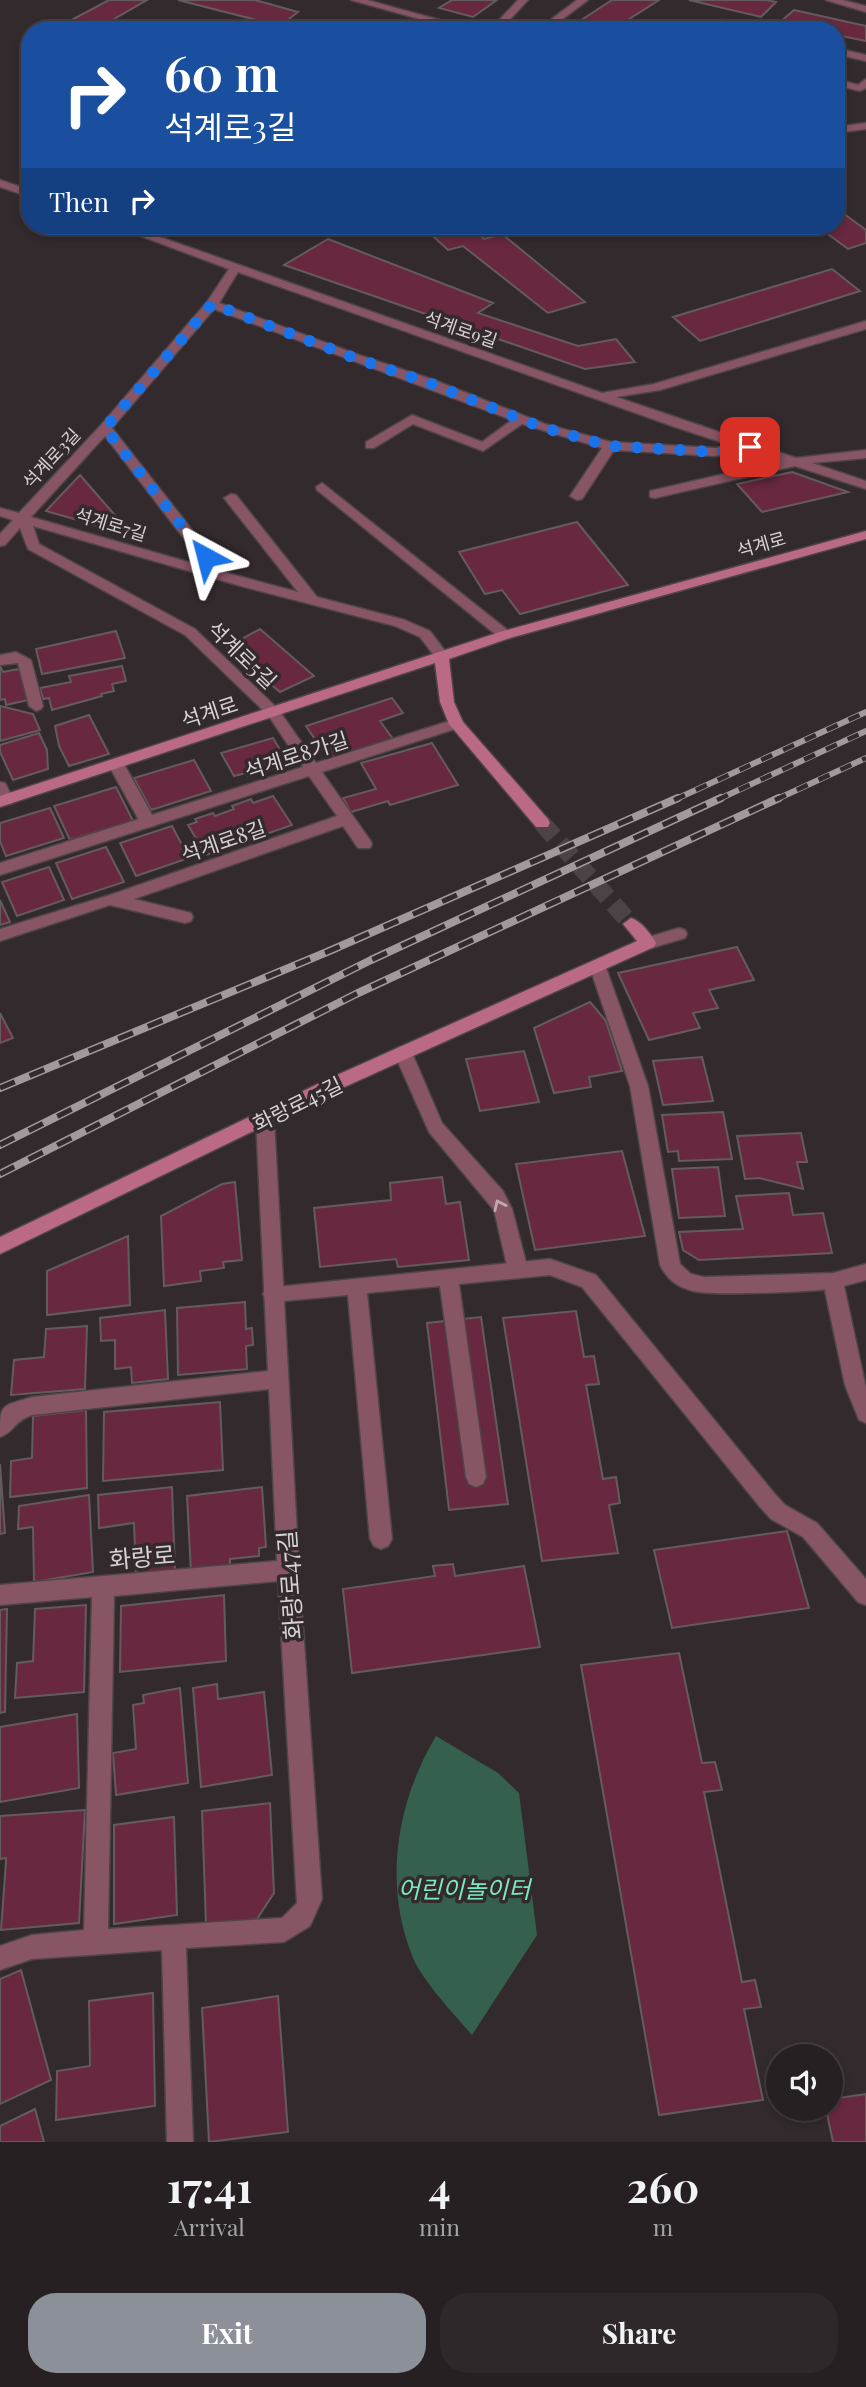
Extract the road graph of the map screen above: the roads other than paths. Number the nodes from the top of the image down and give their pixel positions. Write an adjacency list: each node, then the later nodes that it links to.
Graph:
1 (356, 0): 6 (street)
2 (523, 0): 7 (street)
3 (583, 0): 8 (street)
4 (831, 0): 5 (street)
5 (866, 9)
6 (436, 21)
7 (503, 21)
8 (554, 21)
9 (845, 53): 10 (street)
10 (866, 58)
11 (845, 84): 12 (street)
12 (864, 88)
13 (866, 126): 14 (street)
14 (845, 129)
15 (0, 183): 16 (street)
16 (21, 191)
17 (147, 236): 18 (street, 석계로9길)
18 (234, 269): 19 (street, 석계로3길); 21 (street, 석계로9길)
19 (212, 304): 22 (street); 23 (street, 석계로3길)
20 (866, 325): 21 (street)
21 (601, 396): 26 (street, 석계로9길)
22 (521, 419): 24 (street); 25 (street)
23 (105, 428): 35 (street, 석계로3길); 38 (street, 석계로7길)
24 (370, 445)
25 (610, 446): 26 (street); 32 (street)
26 (750, 447): 28 (street, 석계로9길)
27 (866, 454): 28 (street)
28 (793, 462): 29 (street, 석계로9길); 31 (street)
29 (866, 485)
30 (322, 487): 40 (street)
31 (655, 494)
32 (577, 496)
33 (231, 498): 39 (street)
34 (0, 512): 35 (street, 석계로7길)
35 (23, 517): 37 (street, 석계로3길); 38 (street, 석계로7길); 44 (street, 석계로5길)
36 (866, 535): 40 (street, 석계로)
37 (0, 542)
38 (210, 572): 39 (street, 석계로7길)
39 (311, 599): 41 (street, 석계로7길)
40 (505, 635): 41 (street, 석계로)
41 (441, 655): 44 (street, 석계로); 45 (street)
42 (0, 660): 43 (street)
43 (36, 706)
44 (273, 712): 46 (street, 석계로); 47 (street, 석계로5길)
45 (456, 723): 47 (street, 석계로8가길); 51 (street)
46 (116, 764): 48 (street, 석계로); 50 (street)
47 (313, 770): 49 (street, 석계로5길); 50 (street, 석계로8가길)
48 (2, 796)
49 (346, 819): 52 (street, 석계로5길); 54 (street, 석계로8길)
50 (148, 822): 53 (street, 석계로8가길)
51 (542, 823)
52 (364, 844)
53 (0, 869)
54 (113, 900): 55 (street); 58 (street, 석계로8길)
55 (185, 917)
56 (631, 924): 59 (street)
57 (679, 934): 59 (street, 화랑로45길)
58 (0, 935)
59 (648, 943): 60 (street, 화랑로45길)
60 (597, 965): 61 (street, 화랑로45길); 67 (street)
61 (403, 1053): 62 (street, 화랑로45길); 64 (street, one-way to 61)
62 (265, 1119): 63 (street, 화랑로45길); 69 (street, 화랑로47길)
63 (0, 1246)
64 (518, 1270): 66 (street); 78 (street)
65 (866, 1272): 67 (street)
66 (448, 1277): 68 (street); 73 (street)
67 (833, 1281): 71 (street)
68 (357, 1286): 69 (street); 74 (street)
69 (273, 1294): 70 (street, 화랑로47길)
70 (277, 1379): 72 (street); 75 (street, 화랑로47길)
71 (866, 1414)
72 (0, 1428)
73 (475, 1478)
74 (381, 1539)
75 (288, 1570): 76 (street, 화랑로); 79 (street, 화랑로47길)
76 (103, 1585): 77 (street, 화랑로); 80 (street)
77 (0, 1594)
78 (866, 1595)
79 (174, 1937): 80 (street, 화랑로47길); 82 (street)
80 (96, 1942): 81 (street, 화랑로47길)
81 (0, 1958)
82 (180, 2142)

